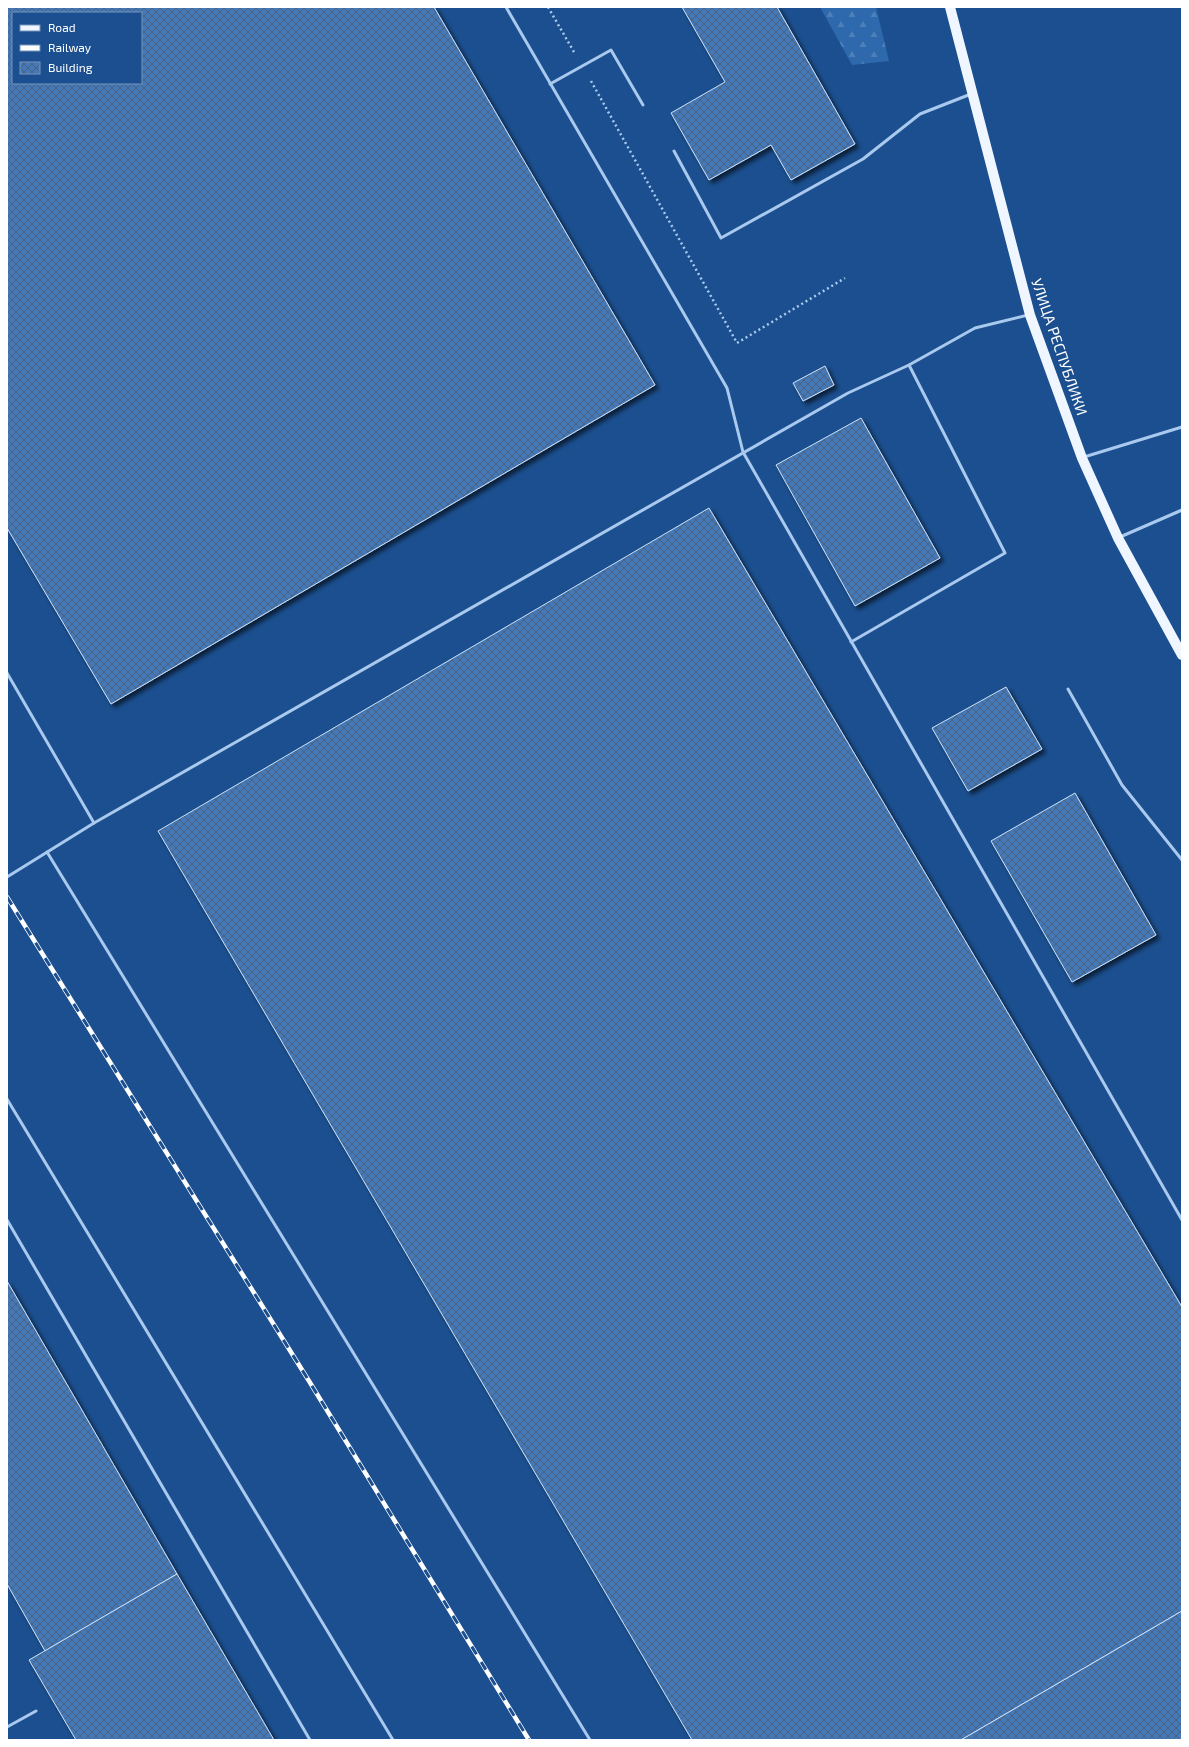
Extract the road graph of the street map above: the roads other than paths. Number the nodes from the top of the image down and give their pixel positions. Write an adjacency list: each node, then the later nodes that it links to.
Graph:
1 (506, 7): 3 (lane)
2 (950, 7): 4 (main road, УЛИЦА РЕСПУБЛИКИ)
3 (550, 84): 5 (lane); 10 (lane)
4 (972, 93): 6 (lane); 7 (main road, УЛИЦА РЕСПУБЛИКИ)
5 (643, 105)
6 (674, 151)
7 (1030, 314): 8 (lane); 11 (main road, УЛИЦА РЕСПУБЛИКИ)
8 (909, 365): 10 (lane); 14 (lane)
9 (1182, 427): 11 (lane)
10 (743, 452): 14 (lane); 18 (lane)
11 (1082, 458): 13 (main road, УЛИЦА РЕСПУБЛИКИ)
12 (1182, 510): 13 (lane)
13 (1118, 538): 15 (main road, УЛИЦА РЕСПУБЛИКИ)
14 (851, 642): 24 (lane)
15 (1182, 655)
16 (7, 673): 18 (lane)
17 (1068, 689): 20 (lane)
18 (94, 823): 19 (lane)
19 (47, 852): 21 (lane); 29 (lane)
20 (1182, 860)
21 (7, 877)
22 (7, 1099): 28 (lane)
23 (7, 1220): 27 (lane)
24 (1182, 1220)
25 (36, 1710): 26 (lane)
26 (7, 1727)
27 (310, 1740)
28 (393, 1740)
29 (590, 1740)

